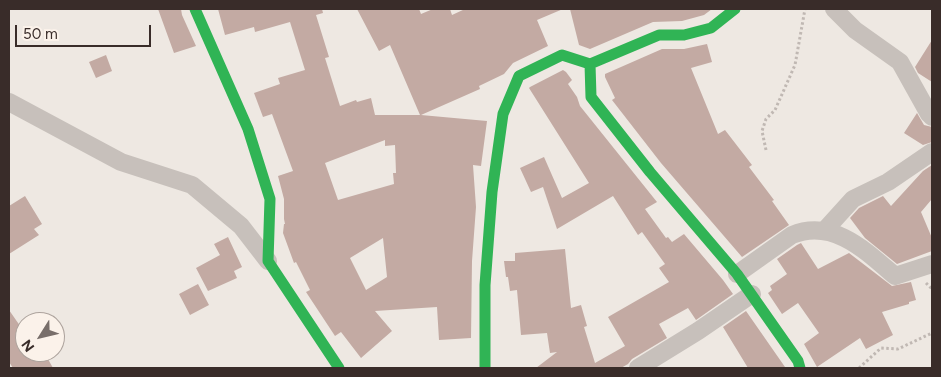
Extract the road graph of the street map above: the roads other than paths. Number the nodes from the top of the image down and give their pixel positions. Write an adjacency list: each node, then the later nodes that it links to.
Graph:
1 (195, 9): 9 (street)
2 (735, 9): 4 (street)
3 (834, 9): 6 (street)
4 (590, 64): 11 (street); 14 (street)
5 (9, 102): 9 (street)
6 (932, 117)
7 (932, 152): 8 (street)
8 (824, 231): 10 (street); 11 (street)
9 (268, 261): 13 (street)
10 (932, 264)
11 (737, 274): 12 (street)
12 (752, 294): 15 (street); 16 (street)
13 (339, 368)
14 (485, 368)
15 (638, 368)
16 (800, 368)

